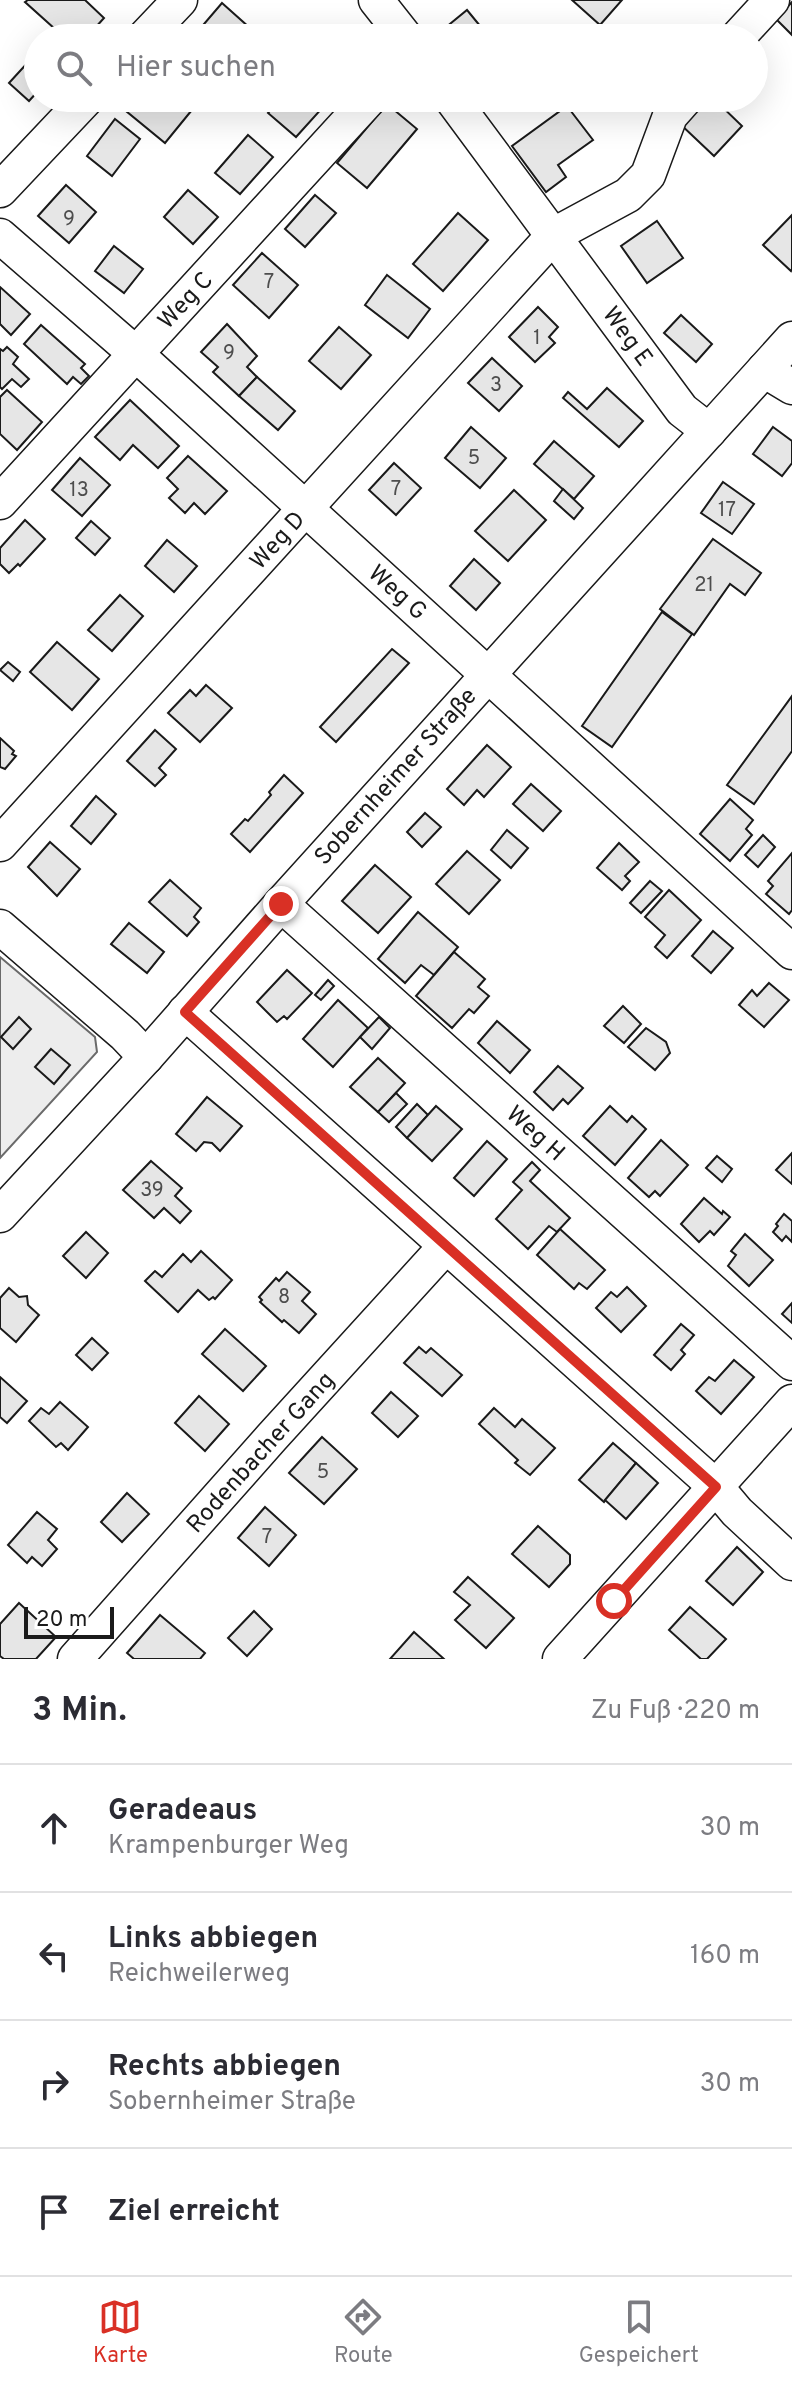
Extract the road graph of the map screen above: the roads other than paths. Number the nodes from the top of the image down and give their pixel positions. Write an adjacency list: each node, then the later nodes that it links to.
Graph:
1 (180, 0): 4 (street)
2 (376, 0): 5 (street)
3 (772, 0): 6 (street)
4 (157, 24)
5 (395, 24)
6 (750, 24)
7 (74, 112): 11 (street)
8 (357, 112): 15 (street, Weg C)
9 (462, 112): 12 (street, Weg E)
10 (674, 112): 12 (street)
11 (0, 190)
12 (554, 235): 17 (street, Weg E); 19 (street, Weg D)
13 (0, 236): 15 (street, Weg G)
14 (792, 339): 16 (street, Sobernheimer Straße)
15 (136, 354): 18 (street, Weg C); 19 (street, Weg G)
16 (778, 378): 17 (street, Sobernheimer Straße)
17 (709, 431): 20 (street, Sobernheimer Straße)
18 (0, 502)
19 (306, 508): 20 (street, Weg G); 21 (street, Weg D)
20 (488, 673): 22 (street, Sobernheimer Straße); 24 (street, Weg G)
21 (0, 844)
22 (281, 904): 25 (street, Sobernheimer Straße); 29 (street, Weg H)
23 (0, 927): 26 (street)
24 (792, 952)
25 (185, 1012): 26 (street, Sobernheimer Straße); 28 (street)
26 (146, 1057): 27 (street, Sobernheimer Straße)
27 (0, 1215)
28 (446, 1246): 31 (street); 33 (street, Rodenbacher Gang)
29 (792, 1363)
30 (792, 1402): 31 (street)
31 (716, 1487): 32 (street); 34 (street)
32 (792, 1563)
33 (75, 1659)
34 (560, 1659)

